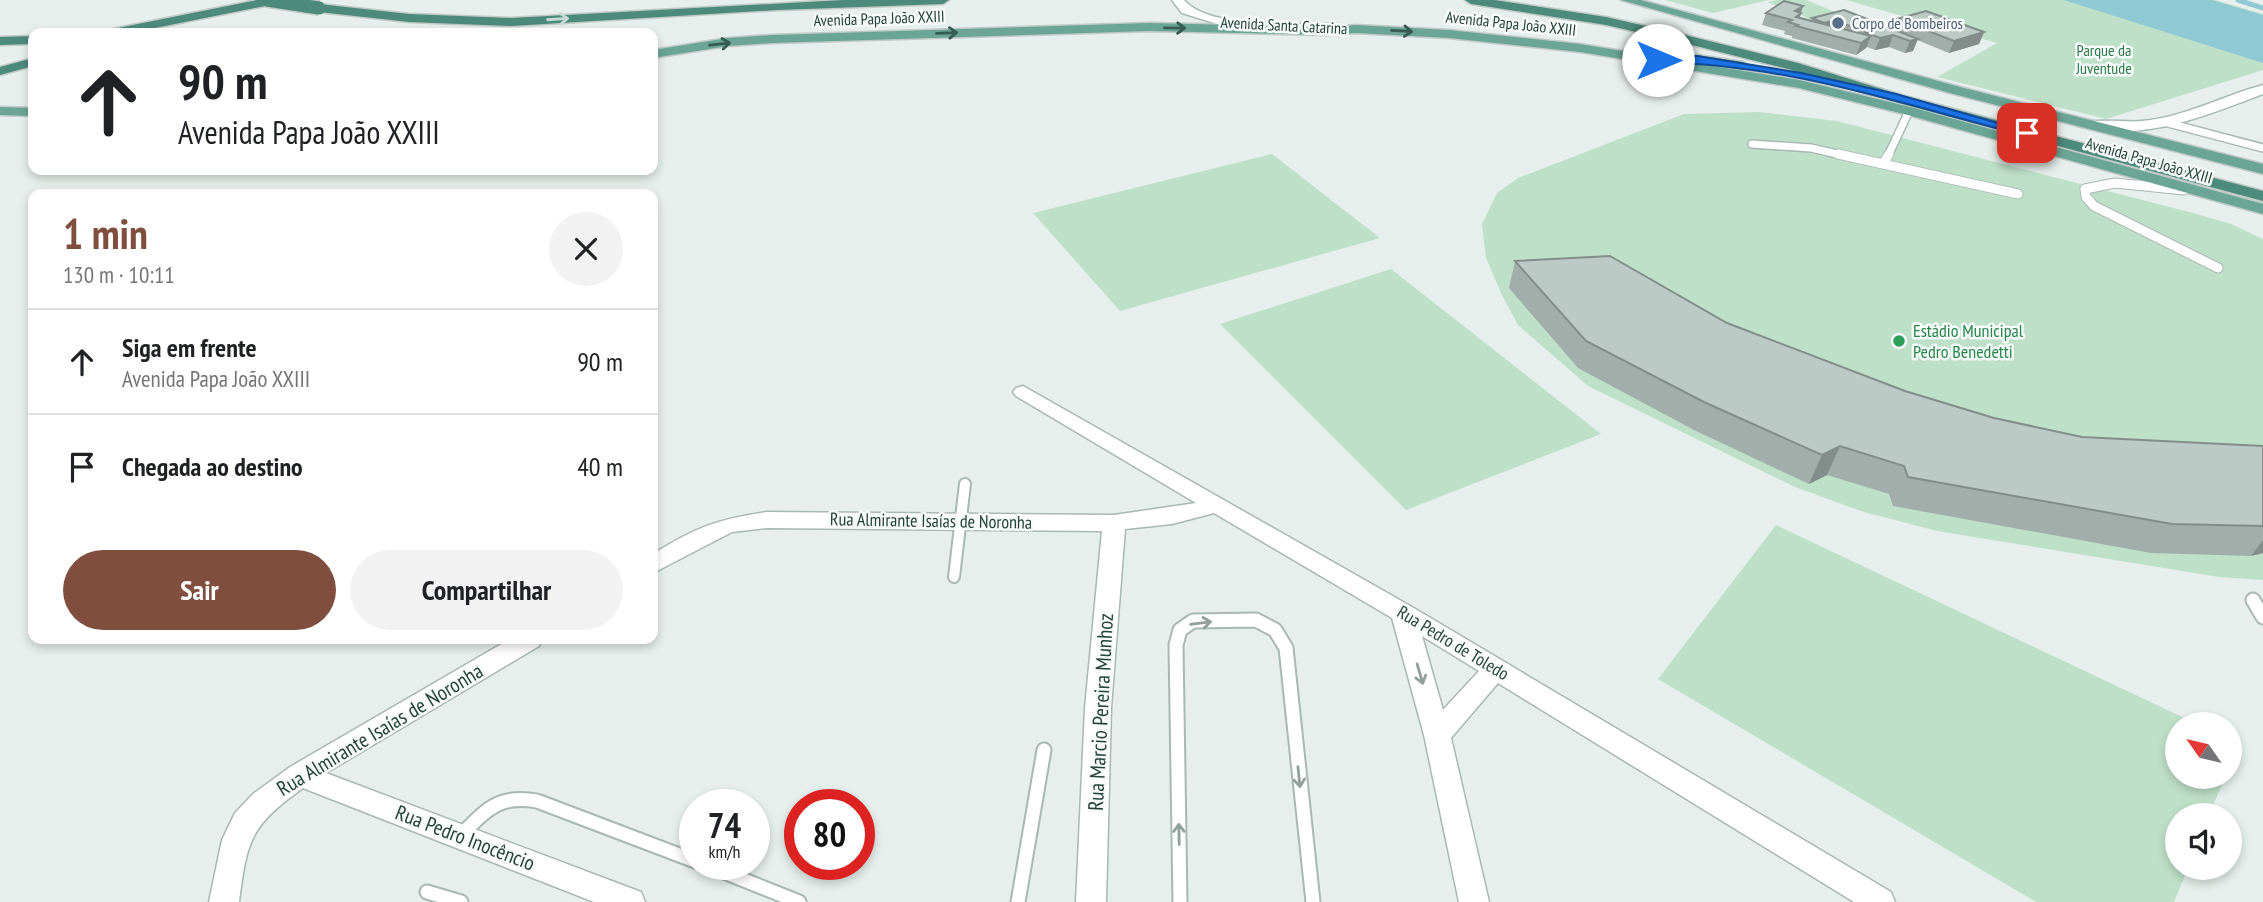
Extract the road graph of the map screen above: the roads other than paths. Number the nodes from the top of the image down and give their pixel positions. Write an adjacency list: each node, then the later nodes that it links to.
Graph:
1 (275, 0): 15 (highway)
2 (304, 0): 10 (highway)
3 (353, 0): 12 (highway)
4 (697, 0): 9 (highway)
5 (943, 0): 14 (highway, Avenida Papa João XXIII, one-way to 5)
6 (1471, 0): 29 (highway, Avenida Papa João XXIII)
7 (1539, 0): 40 (highway, Avenida Papa João XXIII)
8 (1626, 0): 34 (main road, Avenida Papa João XXIII)
9 (670, 1): 13 (highway)
10 (265, 2): 14 (highway, Avenida Papa João XXIII, bridge); 16 (highway); 17 (highway)
11 (1179, 3): 19 (street, Avenida Santa Catarina)
12 (495, 8)
13 (519, 8)
14 (409, 18): 18 (highway)
15 (137, 28)
16 (168, 28)
17 (200, 28)
18 (439, 28)
19 (1356, 29): 22 (main road, Avenida Papa João XXIII, one-way to 19); 24 (main road, Avenida Papa João XXIII, one-way to 24)
20 (28, 40): 21 (highway)
21 (0, 41)
22 (658, 53)
23 (28, 54): 25 (highway)
24 (1658, 60): 29 (highway); 31 (main road, Avenida Papa João XXIII)
25 (0, 61)
26 (28, 63): 27 (highway)
27 (0, 71)
28 (2263, 89): 33 (street)
29 (1896, 97): 43 (highway, Avenida Papa João XXIII)
30 (0, 111): 32 (main road)
31 (1909, 111): 38 (lane); 41 (main road, Avenida Papa João XXIII)
32 (28, 112)
33 (2165, 124): 34 (street); 36 (lane); 37 (street)
34 (2088, 125): 37 (main road, Avenida Papa João XXIII)
35 (1752, 144): 38 (lane)
36 (2263, 148)
37 (2193, 152): 39 (main road, Avenida Papa João XXIII)
38 (1883, 164): 42 (lane)
39 (2263, 169)
40 (2263, 181)
41 (2200, 192): 44 (main road, Avenida Papa João XXIII); 47 (lane)
42 (2018, 194)
43 (2263, 196)
44 (2239, 203): 45 (main road, Avenida Papa João XXIII); 46 (main road)
45 (2263, 209)
46 (2263, 215)
47 (2218, 268)
48 (1023, 392): 50 (street, Rua Pedro de Toledo)
49 (965, 484): 51 (lane)
50 (1217, 505): 52 (street, Rua Almirante Isaías de Noronha); 56 (street, Rua Pedro de Toledo)
51 (961, 522): 52 (street, Rua Almirante Isaías de Noronha); 53 (street, Rua Almirante Isaías de Noronha); 54 (lane)
52 (1114, 523): 72 (street, Rua Marcio Pereira Munhoz)
53 (658, 562)
54 (954, 577)
55 (2253, 600): 57 (lane)
56 (1403, 613): 59 (street, Rua Pedro de Toledo); 60 (street, one-way to 60)
57 (2263, 617)
58 (522, 644): 62 (street, Rua Almirante Isaías de Noronha)
59 (1496, 669): 60 (street); 76 (street, Rua Pedro de Toledo)
60 (1437, 735): 75 (street)
61 (1044, 750): 71 (lane)
62 (300, 775): 63 (street, Rua Pedro Inocêncio); 67 (street, Rua Almirante Isaías de Noronha)
63 (460, 836): 64 (lane); 69 (street, Rua Pedro Inocêncio)
64 (679, 855)
65 (744, 880): 70 (lane)
66 (427, 892): 68 (lane)
67 (224, 902)
68 (461, 902)
69 (630, 902)
70 (799, 902)
71 (1018, 902)
72 (1091, 902)
73 (1180, 902): 74 (lane, one-way to 74)
74 (1313, 902)
75 (1474, 902)
76 (1880, 902)

